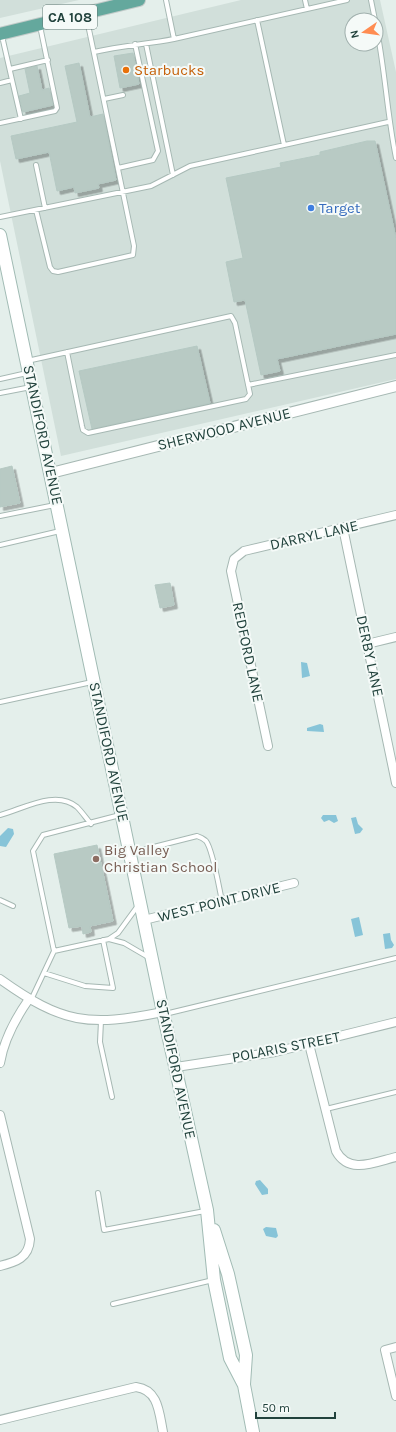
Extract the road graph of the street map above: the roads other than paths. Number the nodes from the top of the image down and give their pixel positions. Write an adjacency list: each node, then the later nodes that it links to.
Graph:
1 (140, 0): 6 (main road, CA 108)
2 (166, 0): 13 (lane)
3 (305, 0): 7 (lane)
4 (347, 0): 7 (lane)
5 (371, 0): 8 (lane)
6 (125, 2): 9 (main road, CA 108)
7 (307, 9): 10 (lane)
8 (373, 12)
9 (86, 13): 11 (main road, CA 108); 16 (lane)
10 (257, 20): 13 (lane); 27 (lane)
11 (40, 24): 12 (main road, CA 108); 18 (lane)
12 (1, 34): 19 (lane)
13 (174, 39): 15 (lane)
14 (135, 44): 15 (lane); 16 (lane); 30 (lane)
15 (146, 44): 31 (lane)
16 (94, 52): 23 (lane)
17 (382, 52): 25 (lane)
18 (48, 60): 19 (lane); 24 (lane)
19 (10, 69): 20 (lane)
20 (12, 80): 21 (lane); 24 (lane)
21 (0, 83)
22 (122, 95): 23 (lane)
23 (104, 99): 30 (lane)
24 (21, 118): 26 (lane)
25 (388, 122): 27 (lane); 28 (lane)
26 (0, 123)
27 (284, 145): 31 (lane)
28 (396, 158)
29 (36, 165): 33 (lane)
30 (118, 168): 32 (lane)
31 (172, 175): 32 (lane)
32 (123, 192): 33 (lane); 34 (lane)
33 (45, 208): 34 (lane)
34 (36, 210): 35 (lane)
35 (0, 217)
36 (0, 235): 37 (main road, STANDIFORD AVENUE)
37 (2, 258): 40 (main road, STANDIFORD AVENUE)
38 (68, 352): 40 (lane); 43 (lane); 43 (lane)
39 (396, 355): 43 (lane)
40 (28, 367): 41 (lane); 42 (main road, STANDIFORD AVENUE)
41 (0, 379)
42 (32, 386): 45 (lane); 46 (main road, STANDIFORD AVENUE)
43 (248, 386)
44 (396, 386): 46 (street, SHERWOOD AVENUE)
45 (0, 393)
46 (51, 473): 47 (main road, STANDIFORD AVENUE)
47 (58, 504): 49 (lane); 51 (main road, STANDIFORD AVENUE)
48 (396, 515): 50 (street, DARRYL LANE)
49 (0, 516)
50 (343, 528): 53 (street, DARRYL LANE); 55 (street, DERBY LANE)
51 (63, 530): 52 (lane); 56 (main road, STANDIFORD AVENUE)
52 (0, 545)
53 (234, 559): 58 (street, REDFORD LANE)
54 (396, 637): 55 (street)
55 (367, 644): 59 (street, DERBY LANE)
56 (94, 682): 57 (lane); 62 (main road, STANDIFORD AVENUE)
57 (0, 702)
58 (268, 746)
59 (394, 764): 60 (street, DERBY LANE)
60 (396, 784)
61 (0, 814): 63 (lane)
62 (122, 815): 63 (lane); 64 (main road, STANDIFORD AVENUE)
63 (91, 824): 73 (lane)
64 (130, 853): 67 (lane); 68 (main road, STANDIFORD AVENUE)
65 (294, 883): 67 (street, WEST POINT DRIVE)
66 (0, 900): 69 (lane)
67 (222, 901): 70 (street, WEST POINT DRIVE)
68 (140, 902): 70 (main road, STANDIFORD AVENUE); 71 (lane)
69 (13, 906)
70 (144, 920): 75 (main road, STANDIFORD AVENUE)
71 (109, 939): 72 (lane); 75 (lane)
72 (103, 940): 73 (lane); 76 (lane)
73 (54, 950): 76 (lane)
74 (396, 958): 79 (lane)
75 (152, 959): 79 (main road, STANDIFORD AVENUE)
76 (44, 973): 78 (lane)
77 (0, 979): 78 (street)
78 (30, 1000): 80 (street); 83 (street)
79 (164, 1013): 80 (street); 84 (main road, STANDIFORD AVENUE)
80 (101, 1021): 86 (lane)
81 (396, 1022): 82 (street, POLARIS STREET)
82 (309, 1044): 84 (street, POLARIS STREET); 87 (street)
83 (0, 1063)
84 (176, 1067): 92 (main road, STANDIFORD AVENUE)
85 (396, 1092): 87 (lane)
86 (112, 1097)
87 (326, 1109): 90 (street)
88 (0, 1115): 89 (street)
89 (2, 1136): 93 (street)
90 (396, 1157)
91 (98, 1193): 92 (lane)
92 (207, 1210): 94 (main road, STANDIFORD AVENUE); 97 (main road)
93 (0, 1266)
94 (214, 1280): 95 (lane); 97 (main road, STANDIFORD AVENUE)
95 (113, 1304)
96 (396, 1348): 98 (street)
97 (244, 1385): 101 (main road, STANDIFORD AVENUE)
98 (396, 1396)
99 (0, 1420): 100 (street)
100 (163, 1432)
101 (253, 1432)

